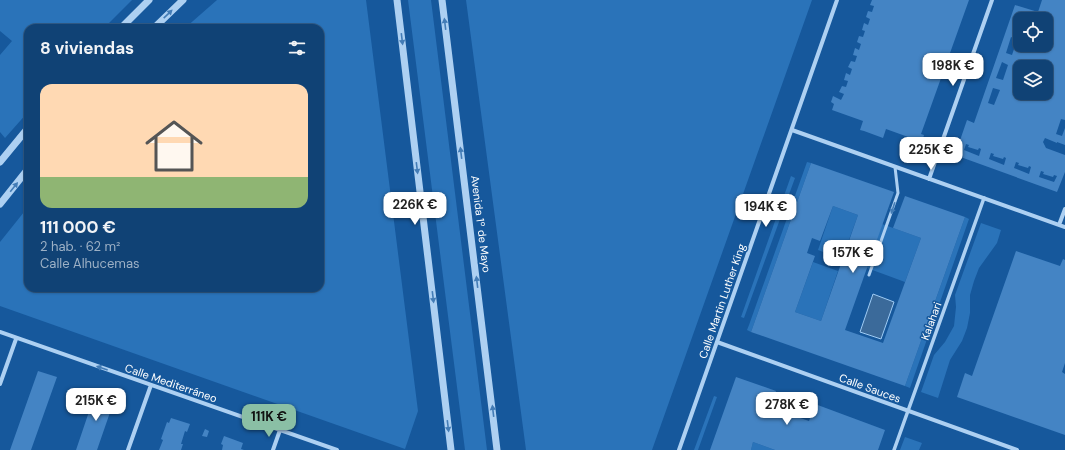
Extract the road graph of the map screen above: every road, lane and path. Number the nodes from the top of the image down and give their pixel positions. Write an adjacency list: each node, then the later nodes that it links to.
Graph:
1 (149, 0): 7 (street)
2 (183, 0): 8 (street, one-way to 2)
3 (397, 0): 31 (street, one-way to 31)
4 (442, 0): 32 (street, Avenida 1º de Mayo, one-way to 4)
5 (837, 0): 9 (street, Calle Martin Luther King)
6 (992, 0): 14 (street)
7 (125, 24)
8 (158, 24)
9 (792, 130): 12 (street); 23 (street, Calle Martin Luther King)
10 (24, 133): 11 (street)
11 (0, 162)
12 (895, 167): 14 (street); 20 (lane, one-way to 20)
13 (24, 174): 16 (street, one-way to 13)
14 (929, 179): 15 (street)
15 (984, 198): 18 (street); 26 (street, Kalahari)
16 (0, 204)
17 (1065, 209): 18 (street)
18 (1059, 225): 19 (street)
19 (1065, 227)
20 (869, 275)
21 (0, 332): 22 (street, Calle Mediterráneo)
22 (16, 339): 24 (street); 25 (street, Calle Mediterráneo, one-way to 22)
23 (717, 342): 26 (street, Calle Sauces); 33 (street, Calle Martin Luther King)
24 (0, 384)
25 (151, 385): 27 (street, Calle Mediterráneo); 28 (street)
26 (908, 412): 34 (street, Kalahari); 35 (street, Calle Sauces)
27 (280, 430): 29 (street); 30 (street, Calle Mediterráneo)
28 (128, 450)
29 (273, 450)
30 (337, 450)
31 (451, 450)
32 (497, 450)
33 (679, 450)
34 (894, 450)
35 (1017, 450)

